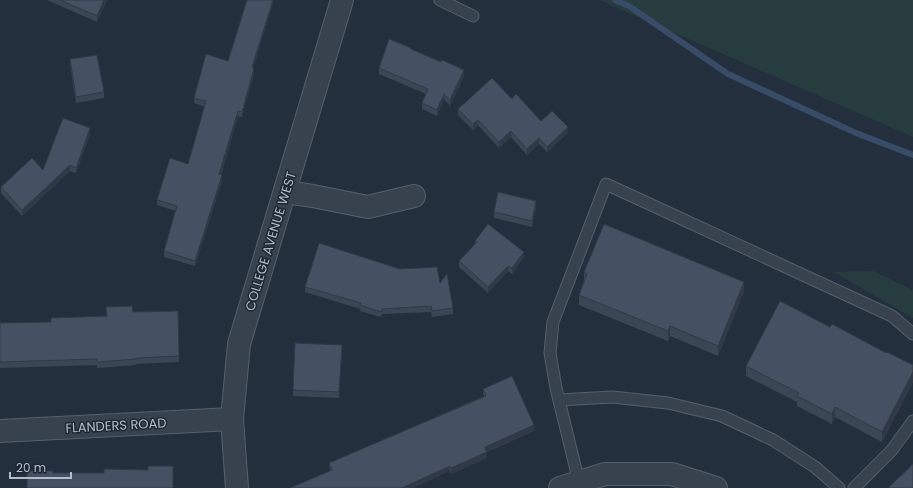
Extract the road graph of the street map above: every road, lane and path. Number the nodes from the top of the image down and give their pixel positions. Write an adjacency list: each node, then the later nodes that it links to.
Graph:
1 (342, 0): 4 (street, COLLEGE AVENUE WEST)
2 (440, 0): 3 (lane)
3 (474, 16)
4 (285, 192): 5 (street); 8 (street, COLLEGE AVENUE WEST)
5 (414, 196)
6 (913, 334): 7 (lane)
7 (559, 400): 11 (lane); 14 (lane)
8 (232, 419): 10 (street, FLANDERS ROAD); 12 (street, COLLEGE AVENUE WEST)
9 (913, 421): 15 (lane)
10 (0, 431)
11 (570, 485): 13 (street)
12 (237, 488)
13 (716, 488)
14 (839, 488)
15 (854, 488)

